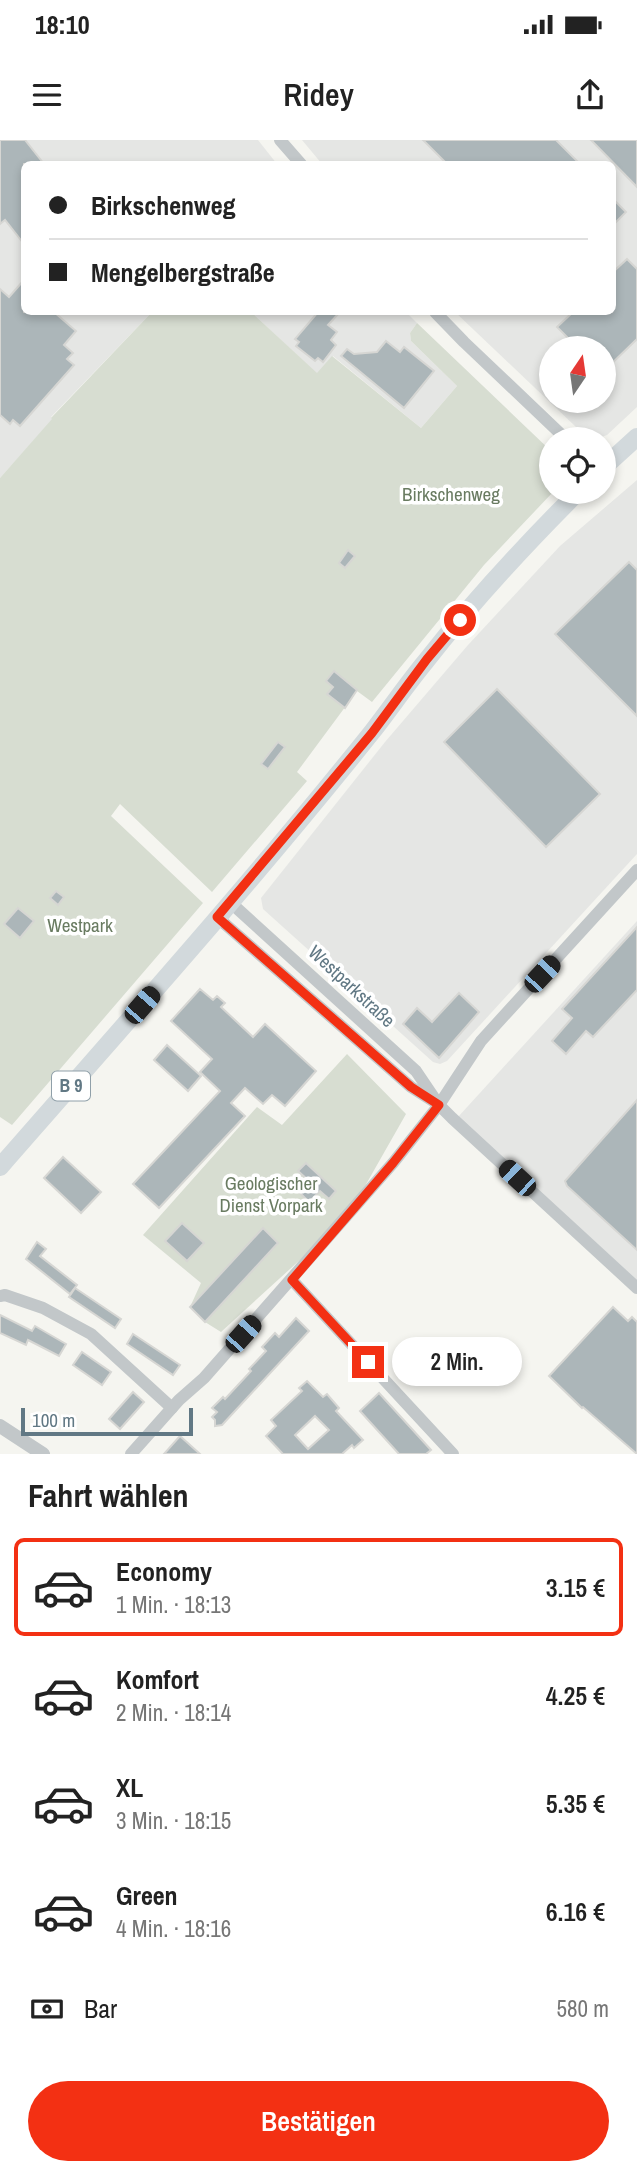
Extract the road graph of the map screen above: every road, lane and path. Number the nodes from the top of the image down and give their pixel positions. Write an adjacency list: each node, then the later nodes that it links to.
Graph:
1 (280, 140): 2 (street)
2 (298, 161)
3 (438, 315): 4 (street)
4 (553, 427)
5 (637, 437): 6 (main road)
6 (616, 456)
7 (566, 504): 9 (main road, B 9)
8 (637, 870): 11 (street)
9 (230, 902): 10 (main road, B 9); 11 (street, Westparkstraße)
10 (217, 917): 11 (street, Westparkstraße); 12 (main road, B 9)
11 (439, 1105): 13 (street); 14 (street, Westparkstraße)
12 (0, 1167)
13 (292, 1280): 16 (street); 20 (street)
14 (637, 1288)
15 (0, 1296): 16 (street)
16 (172, 1408): 19 (street)
17 (0, 1426): 18 (street)
18 (43, 1454)
19 (131, 1454)
20 (453, 1454)

